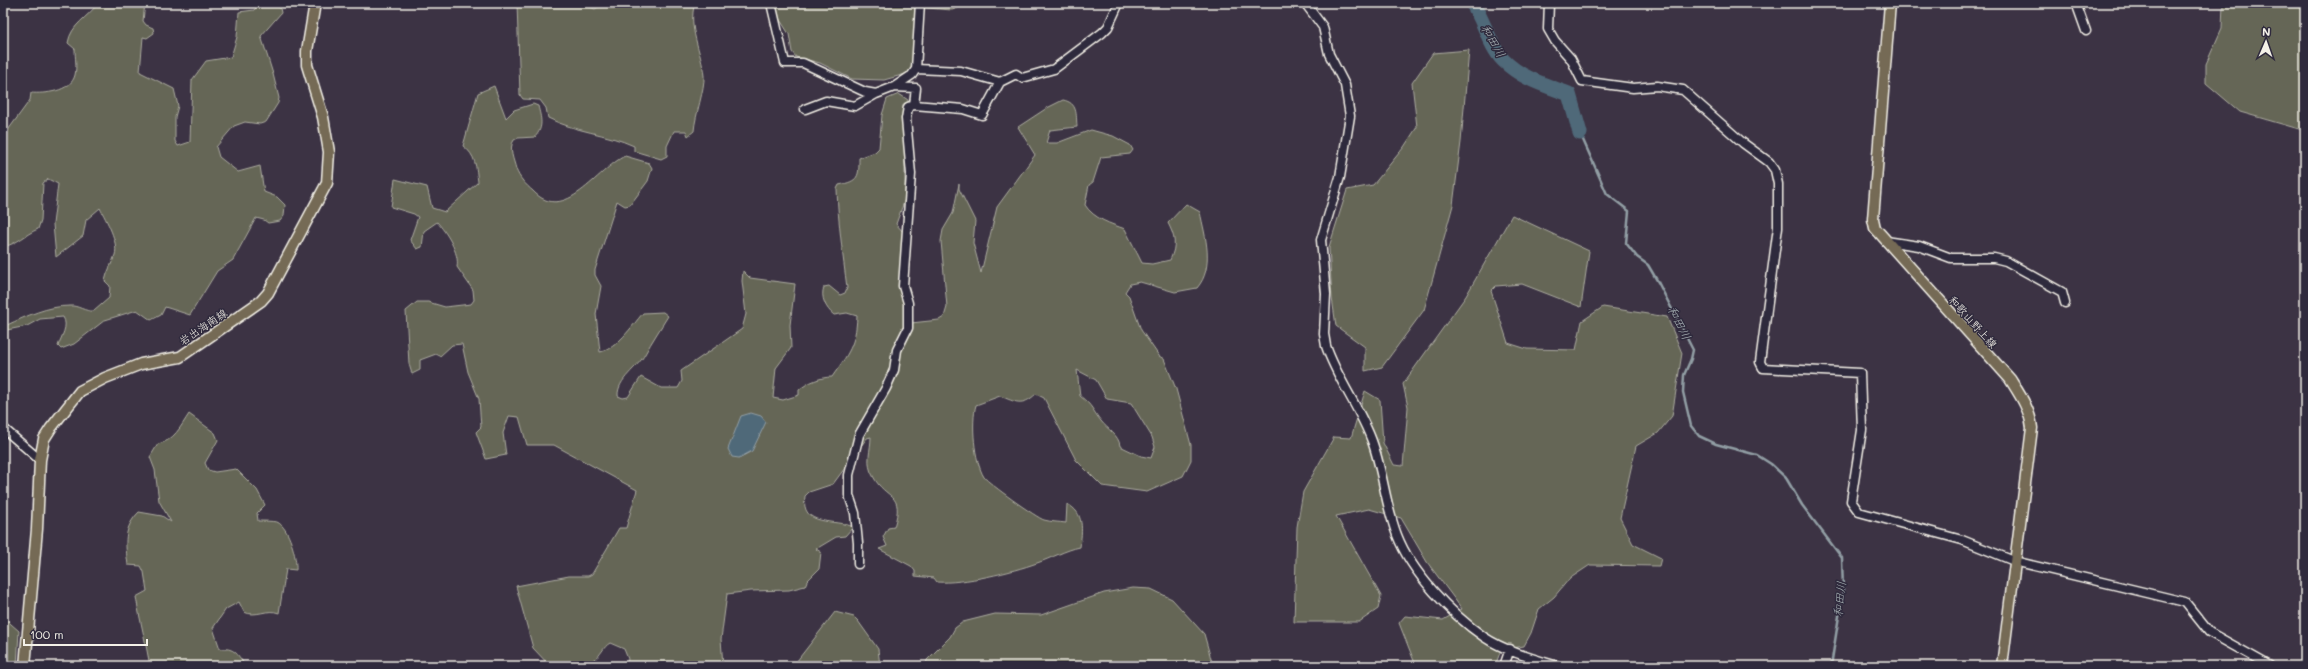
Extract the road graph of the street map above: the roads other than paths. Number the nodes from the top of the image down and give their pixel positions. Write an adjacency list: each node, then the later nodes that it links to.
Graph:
1 (315, 3): 19 (main road, 岩出海南線)
2 (771, 3): 13 (street)
3 (920, 3): 10 (street)
4 (1119, 3): 11 (street)
5 (1305, 3): 22 (street)
6 (1549, 3): 20 (street)
7 (1890, 3): 16 (main road, 和歌山野上線)
8 (2076, 3): 9 (street)
9 (2086, 31)
10 (916, 68): 11 (street); 12 (street)
11 (1000, 82): 14 (street)
12 (894, 87): 13 (street); 14 (street)
13 (876, 94): 15 (street)
14 (914, 105): 21 (street)
15 (806, 109)
16 (1886, 241): 17 (street); 20 (main road, 和歌山野上線)
17 (2065, 303)
18 (3, 428): 19 (street)
19 (40, 460): 23 (main road, 岩出海南線)
20 (2014, 561): 26 (main road, 和歌山野上線); 27 (street)
21 (858, 564)
22 (1510, 649): 24 (street); 25 (street)
23 (25, 666)
24 (1504, 666)
25 (1557, 666)
26 (2002, 666)
27 (2270, 666)

